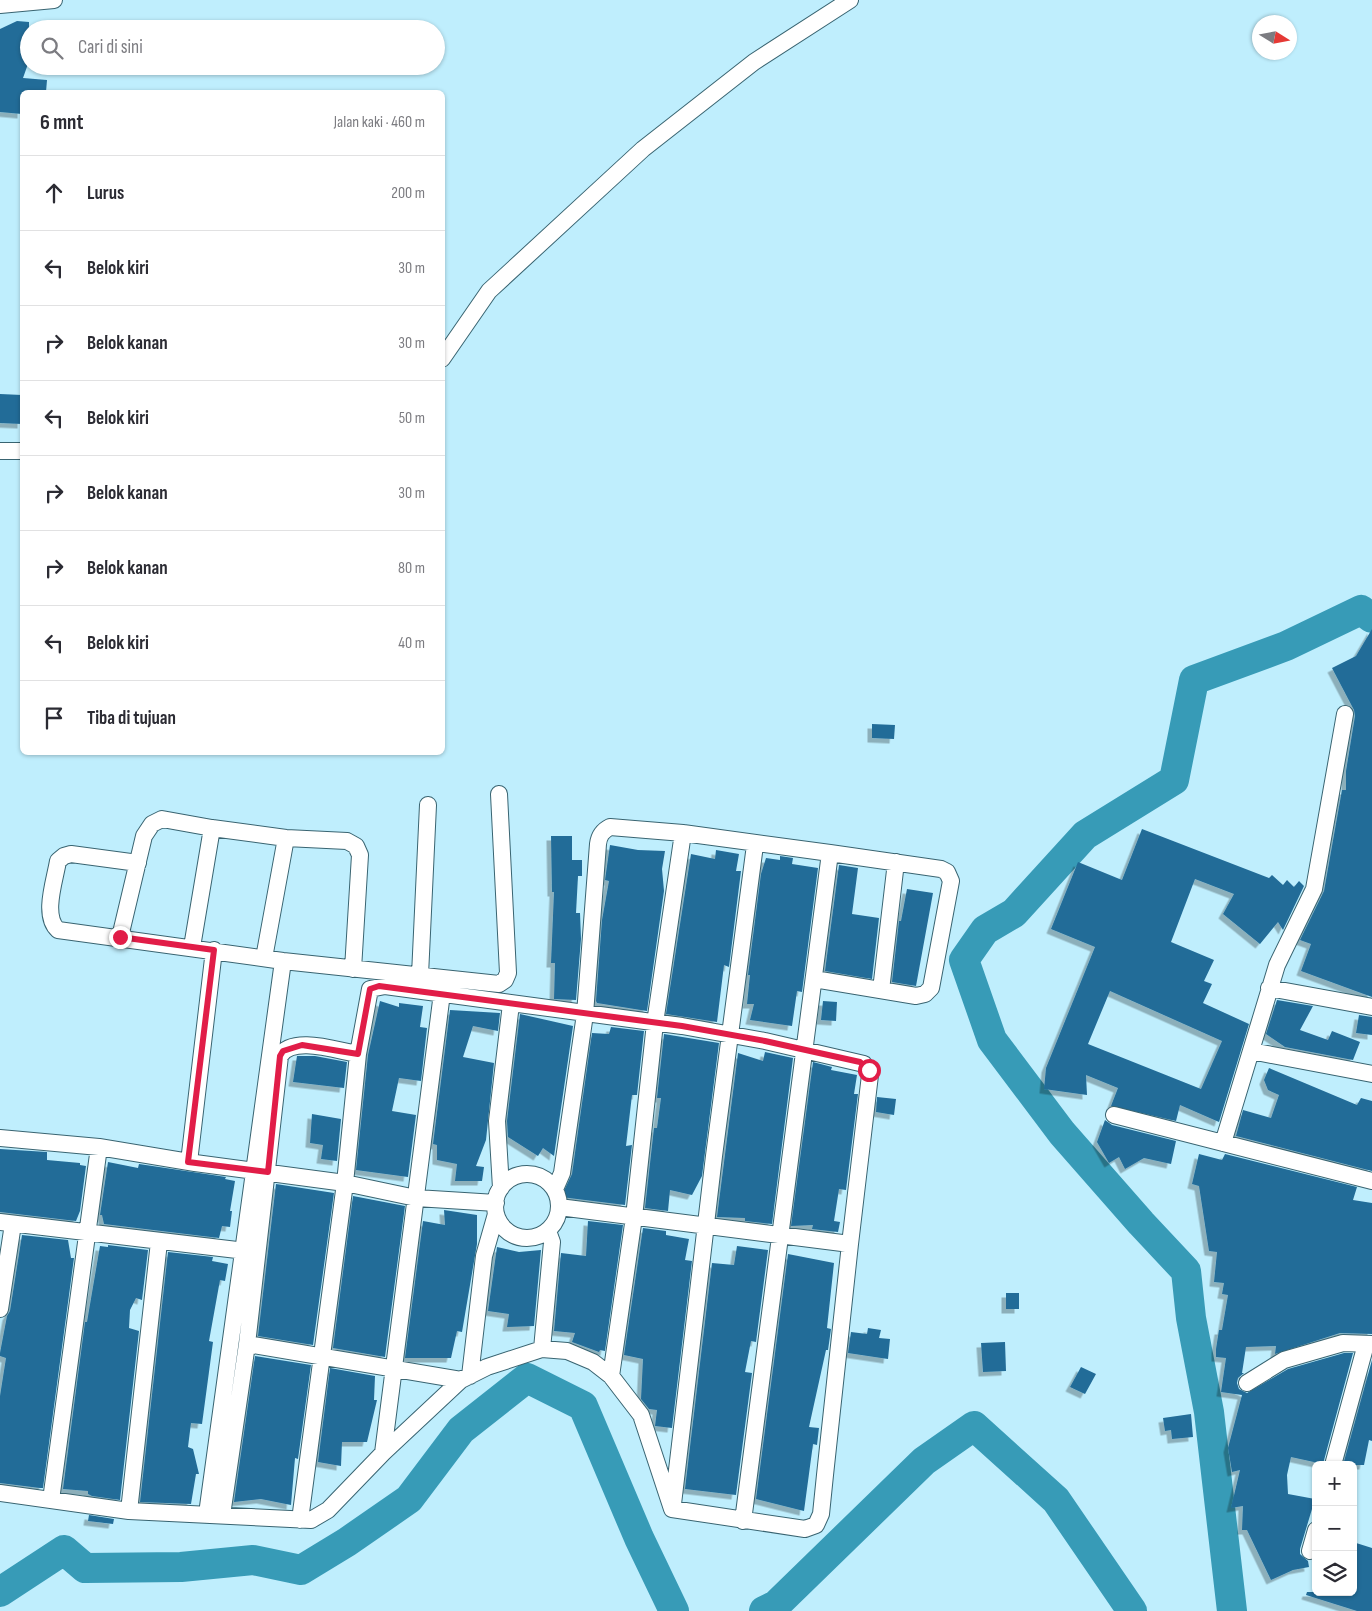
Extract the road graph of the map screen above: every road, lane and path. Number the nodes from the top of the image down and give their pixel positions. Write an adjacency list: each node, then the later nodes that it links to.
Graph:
1 (54, 0): 3 (street)
2 (850, 0): 4 (street)
3 (0, 5)
4 (445, 355)
5 (0, 450): 6 (street)
6 (20, 451)
7 (1345, 714): 25 (street)
8 (499, 794): 23 (street)
9 (428, 805): 23 (street)
10 (212, 828): 12 (street); 16 (street); 18 (street)
11 (683, 833): 13 (street); 30 (street); 31 (street)
12 (286, 838): 20 (street); 22 (street)
13 (755, 845): 14 (street); 33 (street)
14 (830, 853): 15 (street); 24 (street)
15 (896, 862): 26 (street); 26 (street)
16 (138, 863): 17 (street); 17 (street)
17 (120, 937): 18 (street)
18 (192, 947): 19 (street)
19 (214, 950): 20 (street); 42 (street)
20 (264, 958): 21 (street)
21 (282, 961): 22 (street); 43 (street)
22 (358, 970): 23 (street); 32 (street)
23 (420, 975)
24 (814, 979): 26 (street); 34 (street)
25 (1269, 988): 29 (street); 35 (street)
26 (881, 990)
27 (442, 993): 28 (street); 36 (street); 47 (street)
28 (511, 1004): 30 (street); 48 (street)
29 (1372, 1008)
30 (585, 1014): 31 (street); 46 (street)
31 (655, 1022): 33 (street); 50 (street)
32 (352, 1032)
33 (730, 1034): 34 (street); 52 (street)
34 (806, 1050): 55 (street); 57 (street)
35 (1251, 1051): 37 (street); 40 (street)
36 (358, 1054): 43 (street); 45 (street)
37 (1372, 1074)
38 (1114, 1115): 40 (street)
39 (0, 1138): 41 (street)
40 (1223, 1143): 44 (street)
41 (99, 1147): 42 (street); 54 (street)
42 (188, 1162): 43 (street)
43 (261, 1171): 45 (street); 58 (street)
44 (1372, 1181)
45 (345, 1183): 47 (street); 63 (street)
46 (555, 1190): 48 (street); 49 (street)
47 (416, 1198): 48 (street); 64 (street)
48 (497, 1202): 53 (street); 66 (street)
49 (559, 1207): 50 (street); 53 (street)
50 (634, 1217): 52 (street); 65 (street)
51 (6, 1223): 54 (street); 59 (street)
52 (706, 1227): 55 (street); 72 (street)
53 (548, 1231): 62 (street)
54 (87, 1233): 56 (street); 71 (street)
55 (780, 1235): 57 (street); 76 (street)
56 (159, 1242): 58 (street); 73 (street)
57 (850, 1244): 76 (street)
58 (250, 1252): 60 (street); 74 (street)
59 (0, 1309)
60 (247, 1344): 63 (street); 74 (street)
61 (1369, 1344): 67 (street); 69 (street)
62 (542, 1349): 65 (street); 66 (street)
63 (322, 1356): 64 (street); 75 (street)
64 (394, 1369): 66 (street); 68 (street)
65 (611, 1376): 72 (street)
66 (465, 1378): 68 (street)
67 (1247, 1383)
68 (383, 1453): 75 (street)
69 (1334, 1461)
70 (0, 1493): 71 (street)
71 (51, 1500): 73 (street)
72 (672, 1508): 76 (street)
73 (130, 1511): 74 (street)
74 (214, 1515): 75 (street)
75 (300, 1520)
76 (743, 1521)
77 (1312, 1544): 78 (street)
78 (1310, 1551)

